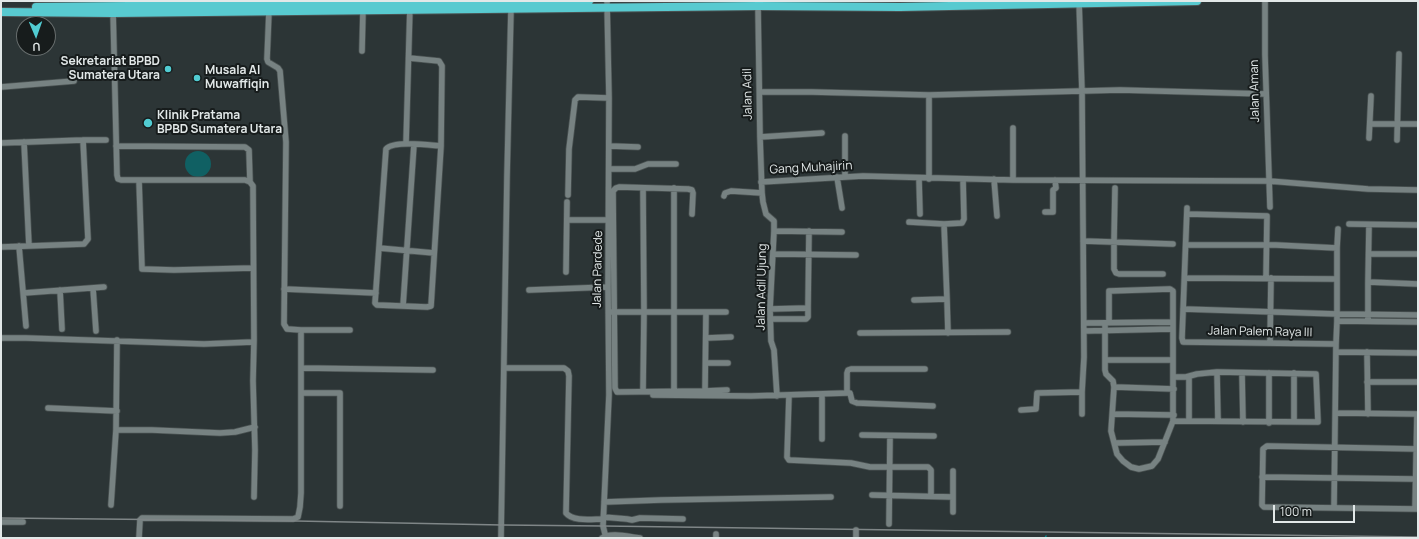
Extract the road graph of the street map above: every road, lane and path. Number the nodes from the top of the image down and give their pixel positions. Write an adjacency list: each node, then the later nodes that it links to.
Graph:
1 (1197, 1): 4 (highway)
2 (1265, 1): 26 (street, Jalan Aman)
3 (334, 2): 6 (highway); 11 (highway)
4 (1079, 2): 8 (highway); 25 (street)
5 (186, 3): 6 (highway); 15 (highway)
6 (205, 3)
7 (588, 3): 10 (highway); 12 (highway); 16 (highway)
8 (934, 3): 9 (highway)
9 (884, 4): 13 (highway)
10 (607, 5): 13 (highway); 29 (street, Jalan Pardede)
11 (361, 6): 12 (highway); 17 (highway); 19 (street)
12 (410, 6): 16 (highway); 21 (street)
13 (758, 6): 24 (street, Jalan Adil)
14 (1, 7): 15 (highway)
15 (113, 9): 17 (highway); 18 (highway); 45 (street)
16 (511, 9): 170 (street)
17 (269, 11): 117 (street)
18 (1, 12)
19 (362, 51)
20 (1399, 54): 31 (street)
21 (409, 58): 43 (street); 46 (street)
22 (74, 81): 23 (street)
23 (1, 87)
24 (760, 92): 27 (street); 36 (street, Jalan Adil)
25 (1082, 92): 26 (street); 27 (street); 57 (street)
26 (1266, 94): 61 (street, Jalan Aman)
27 (929, 95): 54 (street)
28 (1371, 96): 30 (street)
29 (609, 98): 47 (street, Jalan Pardede); 69 (street)
30 (1370, 124): 31 (street); 37 (street)
31 (1397, 124): 32 (street); 40 (street)
32 (1418, 124)
33 (1013, 128): 59 (street)
34 (822, 133): 36 (street)
35 (845, 136): 52 (street)
36 (760, 137): 63 (street, Jalan Adil)
37 (1369, 138)
38 (83, 140): 39 (street); 41 (street); 94 (street)
39 (106, 140)
40 (1397, 140)
41 (24, 142): 42 (street); 94 (street)
42 (1, 143)
43 (406, 144): 44 (street); 97 (street)
44 (414, 144): 46 (street); 99 (street)
45 (116, 146): 58 (street); 62 (street)
46 (441, 146): 100 (street)
47 (609, 146): 48 (street); 50 (street, Jalan Pardede)
48 (638, 147)
49 (676, 164): 50 (street)
50 (608, 169): 79 (street, Jalan Pardede)
51 (837, 177): 52 (street, Gang Muhajirin); 63 (street, Gang Muhajirin); 73 (street)
52 (845, 177): 53 (street, Gang Muhajirin)
53 (919, 178): 54 (street, Gang Muhajirin); 76 (street)
54 (929, 179): 55 (street, Gang Muhajirin)
55 (963, 179): 56 (street, Gang Muhajirin); 81 (street)
56 (994, 179): 59 (street, Gang Muhajirin); 77 (street)
57 (1082, 179): 60 (street, Gang Muhajirin); 61 (street, Gang Muhajirin); 89 (street)
58 (139, 180): 62 (street); 106 (street)
59 (1013, 180): 60 (street, Gang Muhajirin)
60 (1055, 180): 74 (street)
61 (1269, 181): 67 (street, Gang Muhajirin); 72 (street, Jalan Aman)
62 (250, 182): 106 (street)
63 (761, 182): 68 (street, Jalan Adil Ujung)
64 (643, 188): 65 (street); 128 (street); 129 (street)
65 (674, 188): 75 (street); 130 (street)
66 (1115, 188): 90 (street)
67 (1418, 190)
68 (762, 192): 70 (street, Gang Muhajirin); 86 (street, Jalan Adil Ujung)
69 (568, 195)
70 (724, 196)
71 (567, 202): 78 (street)
72 (1270, 207)
73 (842, 208)
74 (1045, 212)
75 (692, 214)
76 (920, 214)
77 (997, 216)
78 (567, 220): 79 (street); 107 (street)
79 (609, 220): 116 (street, Jalan Pardede)
80 (909, 222): 81 (street)
81 (944, 224): 122 (street)
82 (1349, 224): 83 (street)
83 (1369, 225): 84 (street); 103 (street)
84 (1418, 225)
85 (1338, 229): 98 (street)
86 (774, 231): 87 (street); 102 (street, Jalan Adil Ujung)
87 (809, 231): 88 (street); 101 (street)
88 (842, 232)
89 (1083, 240): 90 (street); 143 (street)
90 (1114, 241): 91 (street); 108 (street)
91 (1174, 244)
92 (1186, 245): 95 (street); 95 (street); 109 (street)
93 (19, 246): 94 (street); 96 (street); 120 (street)
94 (29, 246)
95 (1267, 246): 98 (street); 110 (street)
96 (1, 247)
97 (379, 248): 99 (street); 121 (street)
98 (1337, 248): 111 (street)
99 (407, 251): 100 (street); 124 (street)
100 (434, 253): 124 (street)
101 (809, 253): 102 (street); 105 (street); 125 (street)
102 (773, 254): 126 (street, Jalan Adil Ujung)
103 (1369, 254): 104 (street); 112 (street)
104 (1418, 254)
105 (856, 255)
106 (253, 268): 159 (street)
107 (566, 272)
108 (1163, 274)
109 (1185, 278): 110 (street); 127 (street)
110 (1269, 278): 111 (street); 133 (street)
111 (1336, 279): 134 (street)
112 (1368, 282): 113 (street); 135 (street)
113 (1418, 284)
114 (104, 287): 115 (street)
115 (93, 288): 118 (street); 150 (street)
116 (608, 288): 119 (street); 128 (street, Jalan Pardede)
117 (284, 289): 121 (street); 147 (street)
118 (60, 290): 120 (street); 145 (street)
119 (529, 290)
120 (24, 293): 144 (street)
121 (376, 293): 124 (street)
122 (948, 299): 123 (street); 154 (street)
123 (914, 300)
124 (403, 306)
125 (808, 308): 126 (street); 137 (street)
126 (770, 309): 137 (street, Jalan Adil Ujung)
127 (1183, 309): 133 (street); 160 (street, Jalan Palem Raya III)
128 (611, 312): 129 (street); 184 (street); 191 (street, Jalan Pardede)
129 (644, 312): 130 (street); 184 (street)
130 (674, 312): 131 (street); 185 (street)
131 (706, 312): 132 (street); 157 (street)
132 (726, 312)
133 (1271, 312): 134 (street); 160 (street)
134 (1337, 314): 135 (street); 138 (street)
135 (1368, 315): 136 (street); 139 (street)
136 (1418, 316)
137 (770, 319): 192 (street, Jalan Adil Ujung)
138 (1337, 321): 139 (street); 161 (street)
139 (1368, 321): 142 (street)
140 (1107, 322): 141 (street); 141 (street); 143 (street); 149 (street)
141 (1172, 322): 146 (street)
142 (1418, 322)
143 (1084, 323): 151 (street)
144 (26, 326)
145 (62, 329)
146 (1172, 329): 149 (street); 166 (street)
147 (301, 330): 148 (street); 169 (street)
148 (350, 330)
149 (1105, 330): 151 (street); 165 (street)
150 (96, 331)
151 (1084, 331): 187 (street)
152 (1008, 332): 154 (street)
153 (860, 333): 154 (street)
154 (948, 333)
155 (731, 337): 157 (street)
156 (1, 338): 158 (street)
157 (706, 338): 167 (street)
158 (117, 340): 159 (street); 197 (street)
159 (253, 342): 209 (street)
160 (1270, 343): 161 (street, Jalan Palem Raya III)
161 (1336, 344): 162 (street)
162 (1336, 352): 163 (street); 198 (street)
163 (1367, 352): 164 (street); 179 (street)
164 (1418, 353)
165 (1106, 360): 166 (street); 181 (street)
166 (1173, 360): 177 (street)
167 (706, 363): 168 (street); 186 (street)
168 (728, 363)
169 (302, 368): 172 (street); 188 (street)
170 (504, 368): 236 (street); 244 (street)
171 (925, 369): 189 (street)
172 (432, 370)
173 (1217, 372): 174 (street); 178 (street); 205 (street)
174 (1242, 373): 175 (street); 206 (street)
175 (1269, 373): 176 (street); 207 (street)
176 (1294, 373): 208 (street); 208 (street)
177 (1174, 377): 178 (street); 182 (street)
178 (1190, 377): 204 (street)
179 (1367, 382): 180 (street); 201 (street)
180 (1418, 382)
181 (1114, 387): 182 (street); 200 (street)
182 (1174, 389): 203 (street)
183 (728, 390): 186 (street)
184 (643, 391): 185 (street)
185 (674, 391): 186 (street)
186 (705, 391)
187 (1082, 392): 196 (street); 199 (street)
188 (302, 393): 232 (street); 243 (street)
189 (847, 393): 190 (street); 194 (street)
190 (822, 394): 193 (street); 214 (street)
191 (609, 395): 192 (street); 230 (street, Jalan Pardede)
192 (777, 396): 193 (street)
193 (788, 396): 219 (street)
194 (933, 406)
195 (48, 408): 197 (street)
196 (1021, 410)
197 (117, 411): 210 (street)
198 (1336, 413): 201 (street); 217 (street)
199 (1082, 414)
200 (1113, 414): 203 (street); 216 (street)
201 (1368, 414): 202 (street)
202 (1417, 414): 218 (street)
203 (1174, 418): 204 (street); 215 (street)
204 (1189, 421): 205 (street)
205 (1218, 421): 206 (street)
206 (1243, 422): 207 (street)
207 (1268, 422): 208 (street)
208 (1294, 422)
209 (255, 427): 210 (street); 227 (street)
210 (116, 430): 231 (street)
211 (862, 435): 213 (street)
212 (934, 436): 213 (street)
213 (890, 437): 219 (street)
214 (822, 440)
215 (1164, 442): 216 (street); 216 (street)
216 (1115, 443)
217 (1335, 448): 218 (street); 221 (street); 222 (street)
218 (1417, 449): 223 (street)
219 (890, 468): 225 (street); 226 (street)
220 (953, 471): 229 (street)
221 (1262, 477): 222 (street); 233 (street)
222 (1334, 478): 223 (street); 233 (street)
223 (1416, 479): 234 (street)
224 (872, 495): 225 (street)
225 (890, 495): 226 (street); 240 (street)
226 (931, 496): 229 (street)
227 (254, 497)
228 (831, 497): 230 (street)
229 (953, 497): 235 (street)
230 (604, 502): 236 (street, Jalan Pardede)
231 (111, 505)
232 (340, 506)
233 (1334, 508): 234 (street)
234 (1417, 509)
235 (953, 512)
236 (603, 518): 237 (street); 242 (street, Jalan Pardede)
237 (683, 519)
238 (1, 522): 239 (street)
239 (23, 522)
240 (889, 524)
241 (856, 530): 246 (street)
242 (604, 537): 245 (street)
243 (139, 538)
244 (501, 538)
245 (640, 538)
246 (856, 538)

